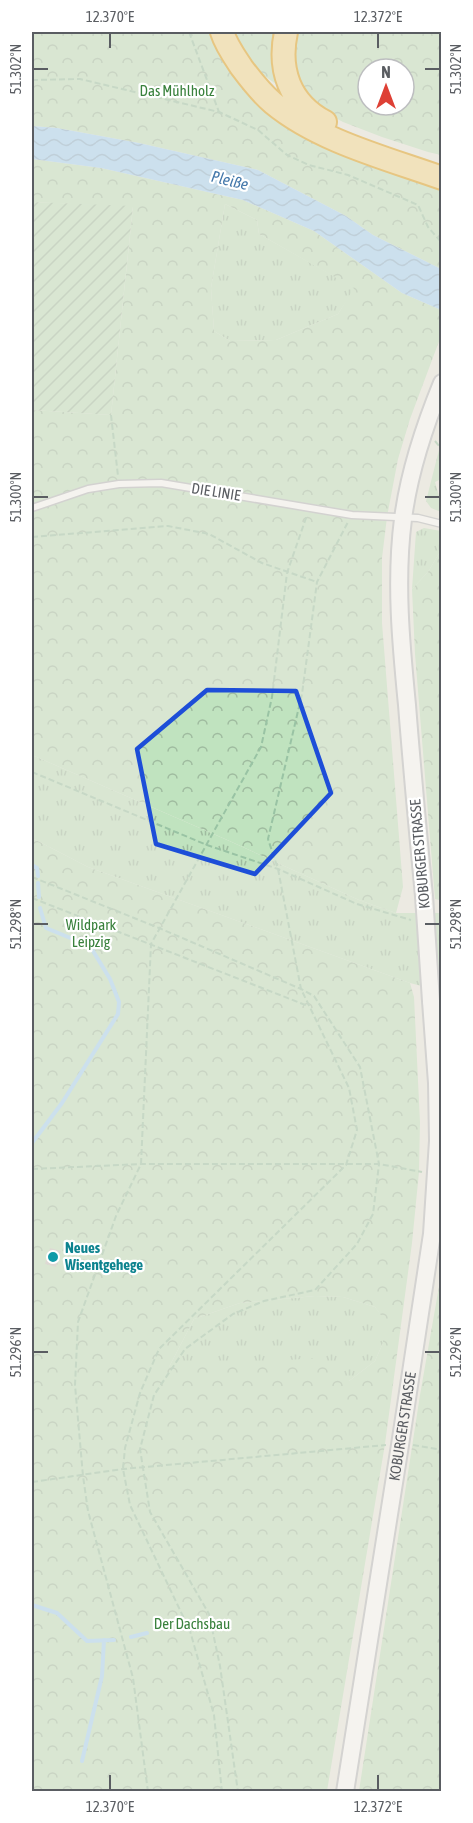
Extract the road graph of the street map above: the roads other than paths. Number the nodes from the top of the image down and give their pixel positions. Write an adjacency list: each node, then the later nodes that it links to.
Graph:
1 (222, 32): 4 (highway)
2 (286, 32): 3 (highway)
3 (441, 165)
4 (441, 178)
5 (441, 383): 7 (main road, KOBURGER STRASSE)
6 (32, 508): 7 (lane, DIE LINIE)
7 (403, 518): 8 (lane, DIE LINIE); 9 (main road, KOBURGER STRASSE, bridge)
8 (441, 525)
9 (345, 1791)

